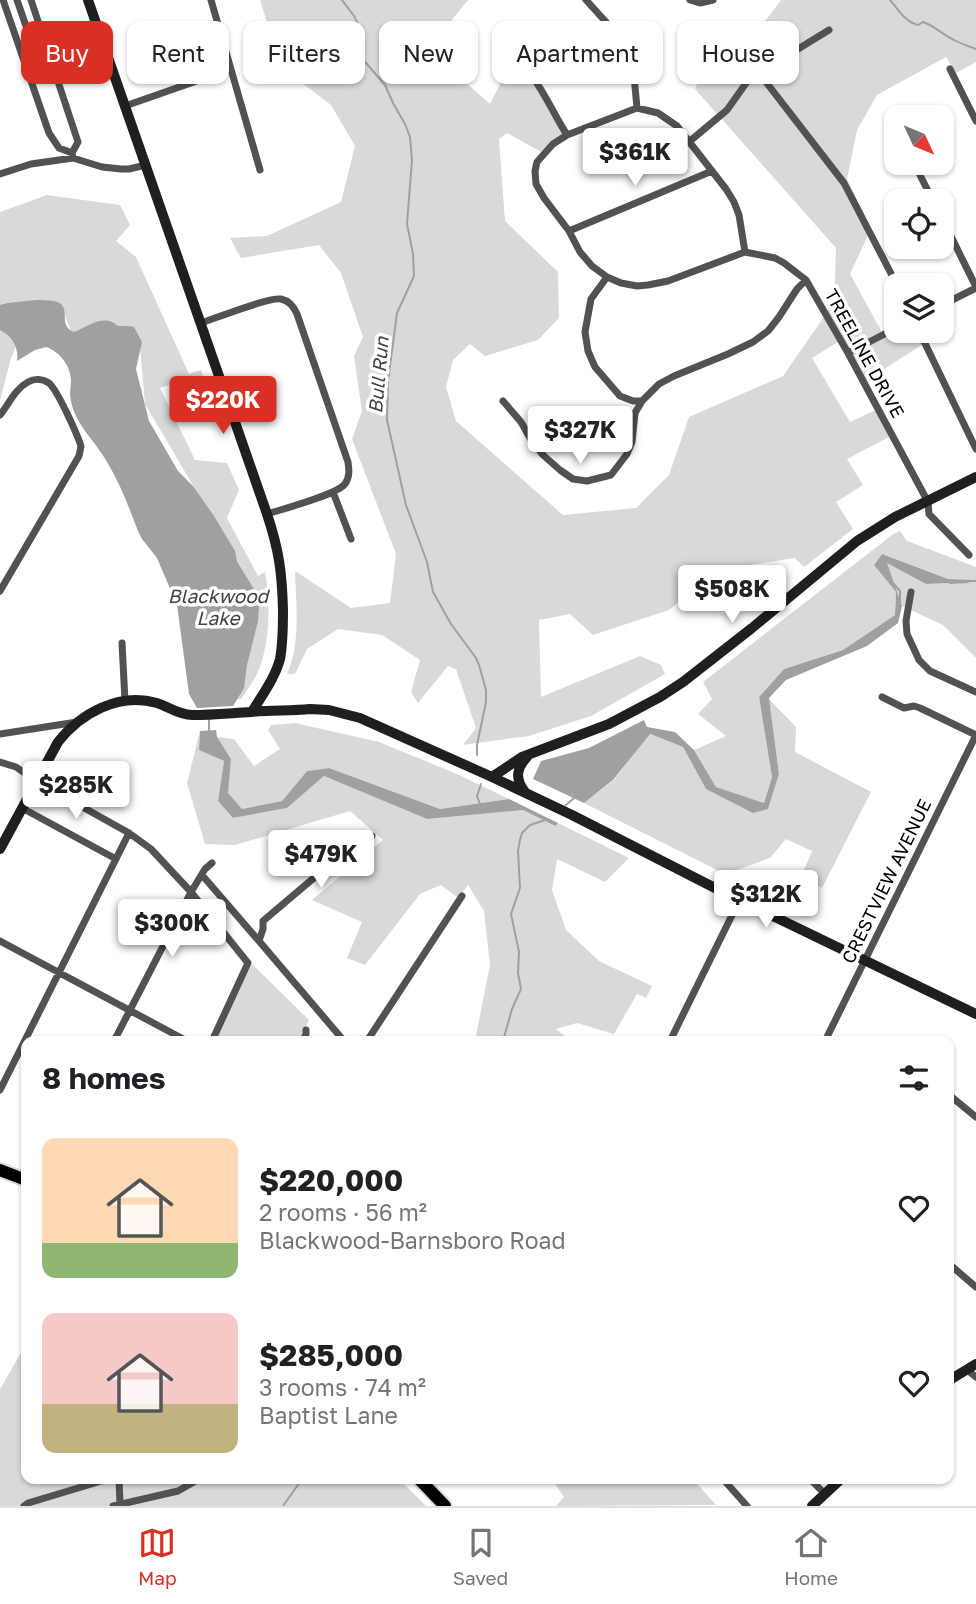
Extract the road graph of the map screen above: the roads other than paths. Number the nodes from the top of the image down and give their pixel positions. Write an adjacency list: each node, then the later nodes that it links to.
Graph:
1 (3, 0): 13 (street)
2 (17, 0): 9 (street)
3 (31, 0): 10 (street)
4 (88, 0): 21 (main road)
5 (211, 0): 14 (street)
6 (586, 0): 22 (street)
7 (690, 0): 8 (street)
8 (713, 0)
9 (24, 21)
10 (39, 21)
11 (829, 30): 12 (street)
12 (799, 48)
13 (21, 51)
14 (231, 69): 21 (street); 28 (street)
15 (950, 69): 23 (street)
16 (32, 84): 26 (street)
17 (60, 84): 26 (street)
18 (537, 84): 24 (street)
19 (745, 84): 25 (street)
20 (768, 84): 34 (street)
21 (125, 106): 27 (main road)
22 (637, 108): 24 (street); 25 (street)
23 (976, 121)
24 (567, 135): 31 (street)
25 (690, 141): 29 (street)
26 (73, 156): 27 (street); 30 (street)
27 (146, 165): 39 (main road)
28 (260, 170)
29 (712, 171): 31 (street); 33 (street)
30 (0, 174)
31 (569, 231): 35 (street)
32 (954, 243): 37 (street)
33 (745, 252): 35 (street); 36 (street, TREELINE DRIVE)
34 (891, 273)
35 (607, 277): 44 (street)
36 (806, 280): 42 (street, TREELINE DRIVE); 44 (street)
37 (976, 288): 38 (street)
38 (954, 299)
39 (201, 323): 48 (street); 50 (main road)
40 (884, 334): 42 (street)
41 (925, 343): 46 (street)
42 (848, 353): 49 (street, TREELINE DRIVE)
43 (503, 401): 44 (street)
44 (642, 401)
45 (0, 415): 53 (street)
46 (976, 449)
47 (976, 477): 49 (main road)
48 (333, 492): 50 (street); 51 (street)
49 (928, 502): 52 (street, TREELINE DRIVE); 63 (main road)
50 (267, 514): 59 (main road)
51 (351, 539)
52 (969, 555)
53 (0, 591)
54 (911, 592): 56 (street)
55 (122, 643): 58 (street)
56 (976, 692)
57 (882, 697): 62 (street)
58 (125, 701): 59 (main road); 60 (main road)
59 (252, 712): 65 (main road)
60 (78, 722): 61 (street); 66 (main road)
61 (0, 734)
62 (976, 735): 80 (street, CRESTVIEW AVENUE)
63 (532, 753): 65 (main road); 67 (main road)
64 (0, 762): 66 (street)
65 (492, 778): 67 (main road)
66 (36, 780): 68 (main road); 69 (street)
67 (530, 796): 77 (main road)
68 (22, 808): 71 (main road); 72 (street)
69 (129, 833): 72 (street); 75 (street)
70 (372, 836): 78 (street)
71 (0, 849)
72 (116, 859): 81 (street)
73 (212, 863): 74 (street)
74 (202, 875): 75 (street); 78 (street)
75 (191, 892): 82 (street); 88 (street)
76 (462, 896): 91 (street)
77 (740, 899): 80 (main road); 92 (street)
78 (259, 940): 90 (street)
79 (0, 942): 81 (street)
80 (866, 960): 83 (main road); 93 (street, CRESTVIEW AVENUE)
81 (59, 973): 82 (street); 85 (street)
82 (130, 1010): 86 (street); 87 (street)
83 (976, 1014)
84 (306, 1030): 89 (street)
85 (27, 1036)
86 (117, 1036)
87 (178, 1036)
88 (214, 1036)
89 (305, 1036)
90 (340, 1036)
91 (370, 1036)
92 (672, 1036)
93 (828, 1036)
94 (21, 1048): 95 (street)
95 (0, 1090)
96 (954, 1099): 97 (street)
97 (976, 1117)
98 (0, 1170): 99 (main road)
99 (21, 1178)
100 (954, 1268): 101 (street)
101 (976, 1287)
102 (971, 1367): 103 (main road); 104 (street)
103 (954, 1377)
104 (976, 1377)
105 (91, 1484): 114 (street)
106 (118, 1484): 113 (street)
107 (190, 1484): 113 (street)
108 (424, 1484): 115 (main road)
109 (727, 1484): 116 (street)
110 (815, 1484): 112 (street)
111 (836, 1484): 112 (main road)
112 (825, 1494): 117 (main road)
113 (116, 1505)
114 (24, 1506)
115 (445, 1506)
116 (747, 1506)
117 (812, 1506)

